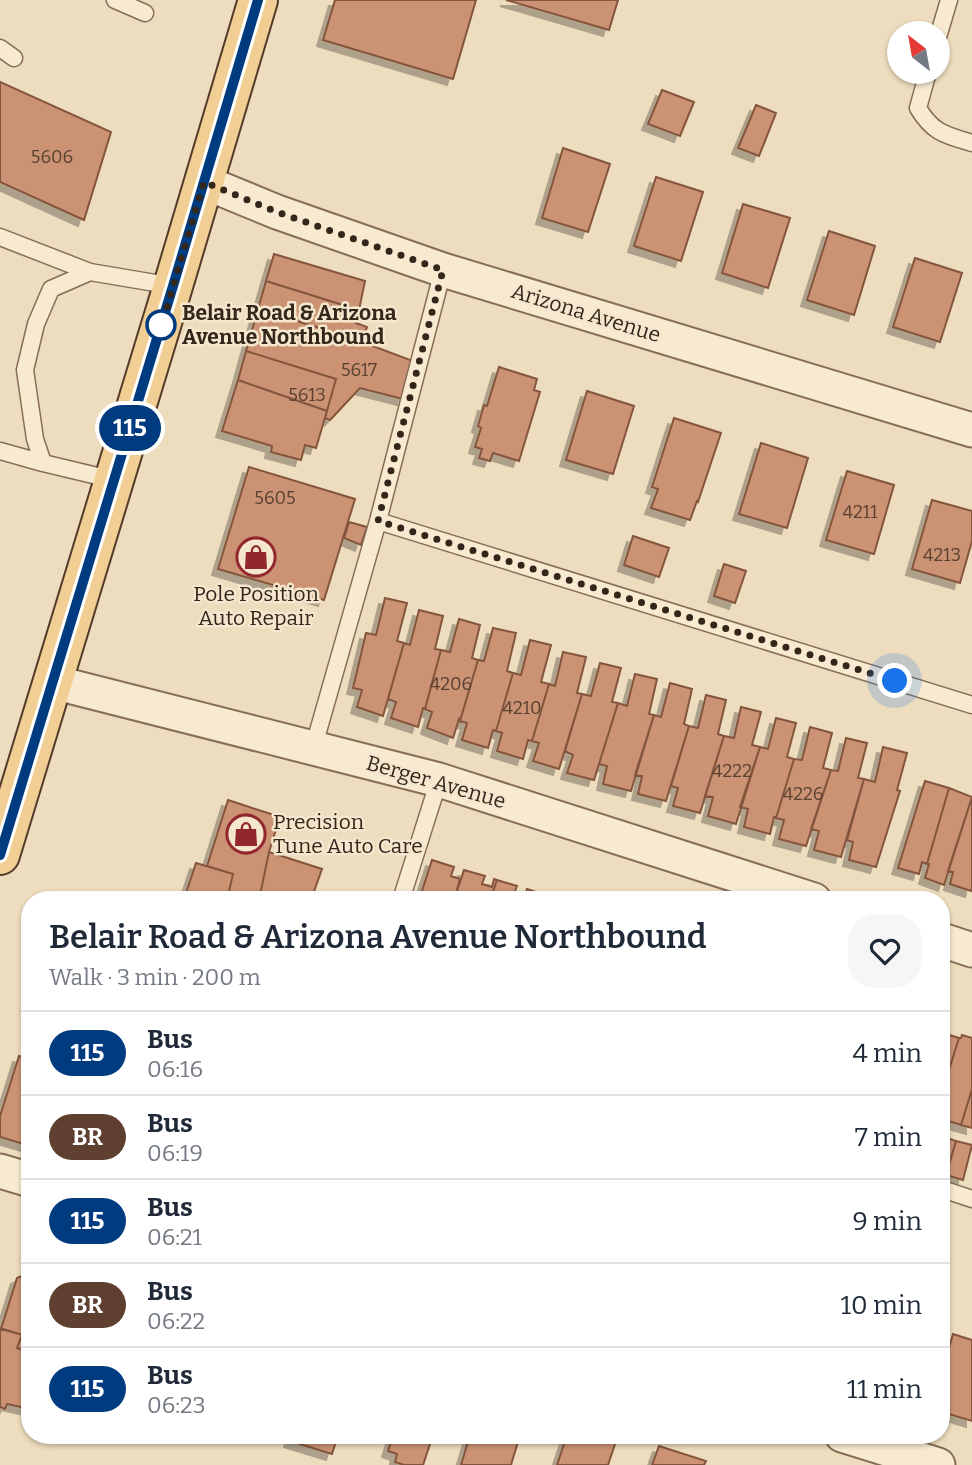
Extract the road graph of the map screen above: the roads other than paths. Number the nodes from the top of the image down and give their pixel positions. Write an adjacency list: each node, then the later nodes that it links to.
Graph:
1 (116, 0): 4 (lane)
2 (258, 0): 10 (main road)
3 (948, 0): 5 (lane)
4 (145, 13)
5 (942, 21)
6 (0, 48): 7 (lane)
7 (14, 58)
8 (925, 84): 9 (lane)
9 (972, 143)
10 (204, 182): 12 (street, Arizona Avenue); 14 (main road)
11 (0, 237): 13 (lane)
12 (443, 270): 15 (street, Arizona Avenue); 19 (lane)
13 (90, 272): 14 (lane); 17 (lane)
14 (173, 286): 18 (main road)
15 (972, 430)
16 (0, 451): 17 (lane)
17 (43, 463): 18 (lane)
18 (114, 480): 20 (main road)
19 (378, 521): 21 (lane); 22 (lane)
20 (53, 682): 22 (street, Berger Avenue); 24 (main road)
21 (972, 705)
22 (313, 749): 23 (street, Berger Avenue)
23 (439, 780): 25 (lane); 26 (street, Berger Avenue)
24 (0, 855)
25 (404, 891)
26 (786, 891)
27 (950, 943): 28 (street)
28 (972, 950)
29 (0, 1171): 30 (street)
30 (21, 1177)
31 (950, 1192): 32 (lane)
32 (972, 1199)
33 (870, 1444): 34 (street)
34 (937, 1465)

